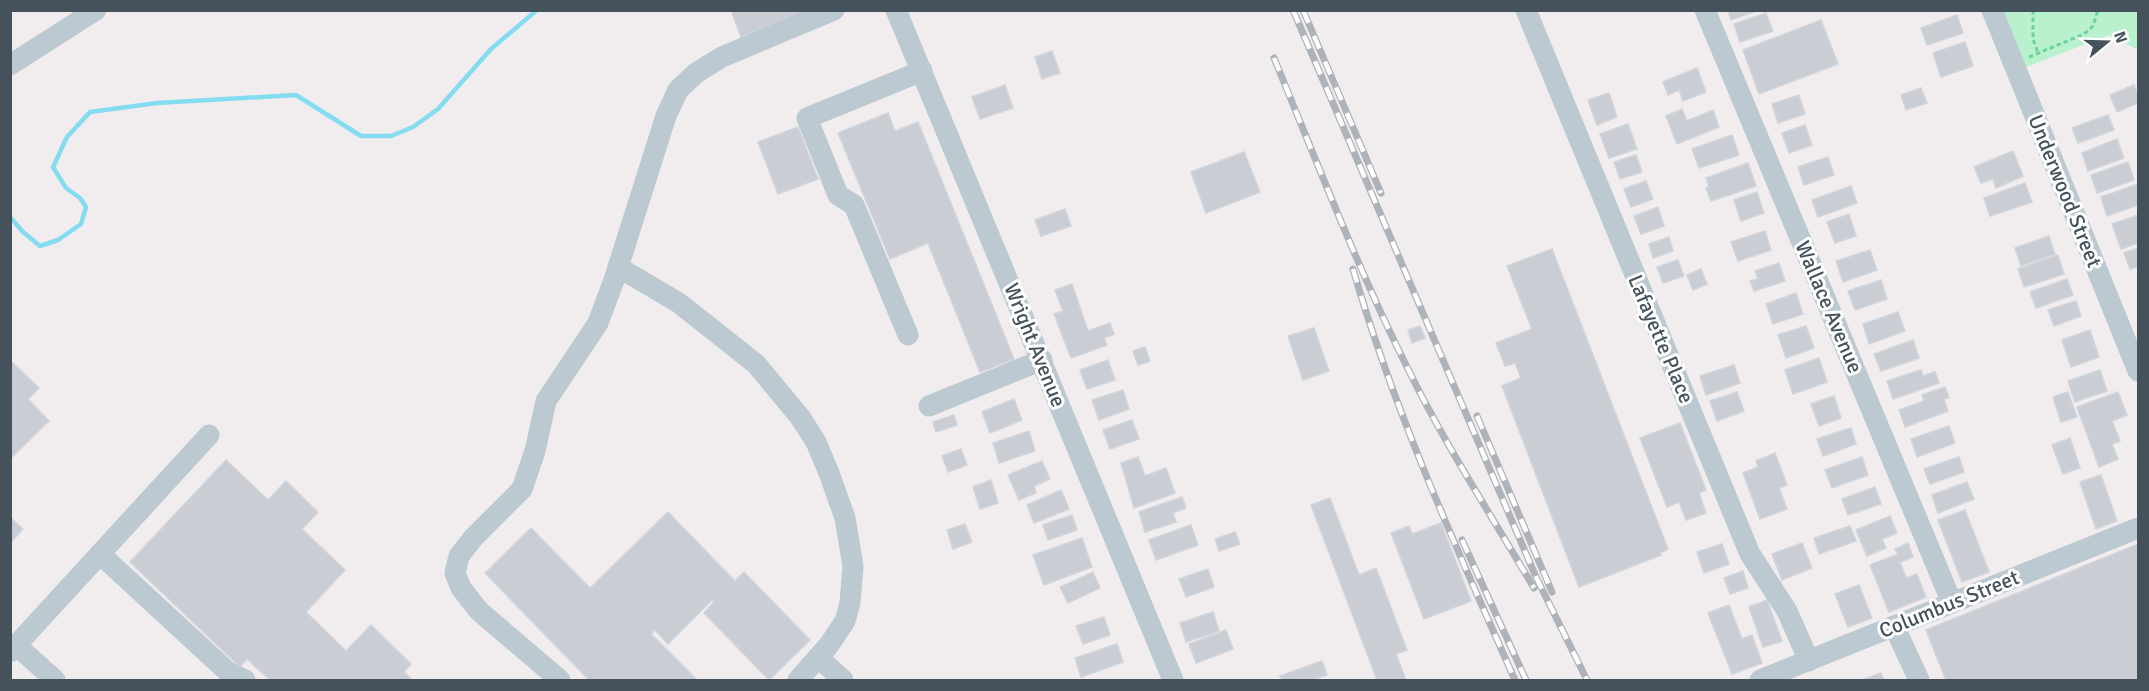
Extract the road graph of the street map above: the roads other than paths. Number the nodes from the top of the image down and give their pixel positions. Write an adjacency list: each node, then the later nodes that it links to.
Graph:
1 (96, 10): 7 (street)
2 (834, 10): 9 (street)
3 (896, 10): 8 (street, Wright Avenue)
4 (1526, 10): 21 (street, Lafayette Place)
5 (1705, 10): 17 (street, Wallace Avenue)
6 (1992, 10): 12 (street, Underwood Street)
7 (10, 65)
8 (922, 71): 10 (street); 11 (street, Wright Avenue)
9 (618, 267): 20 (street); 24 (street)
10 (908, 335)
11 (1042, 360): 13 (street); 27 (street, Wright Avenue)
12 (2139, 371)
13 (929, 406)
14 (209, 435): 16 (street)
15 (2139, 528): 17 (street, Columbus Street)
16 (100, 554): 19 (street); 22 (street)
17 (1952, 603): 18 (street, Columbus Street)
18 (1894, 626): 21 (street, Columbus Street); 29 (street)
19 (13, 648): 23 (street)
20 (818, 657): 25 (street); 26 (street)
21 (1809, 661): 28 (street, Columbus Street)
22 (231, 678)
23 (55, 681)
24 (560, 681)
25 (798, 681)
26 (843, 681)
27 (1173, 681)
28 (1760, 681)
29 (1918, 681)

